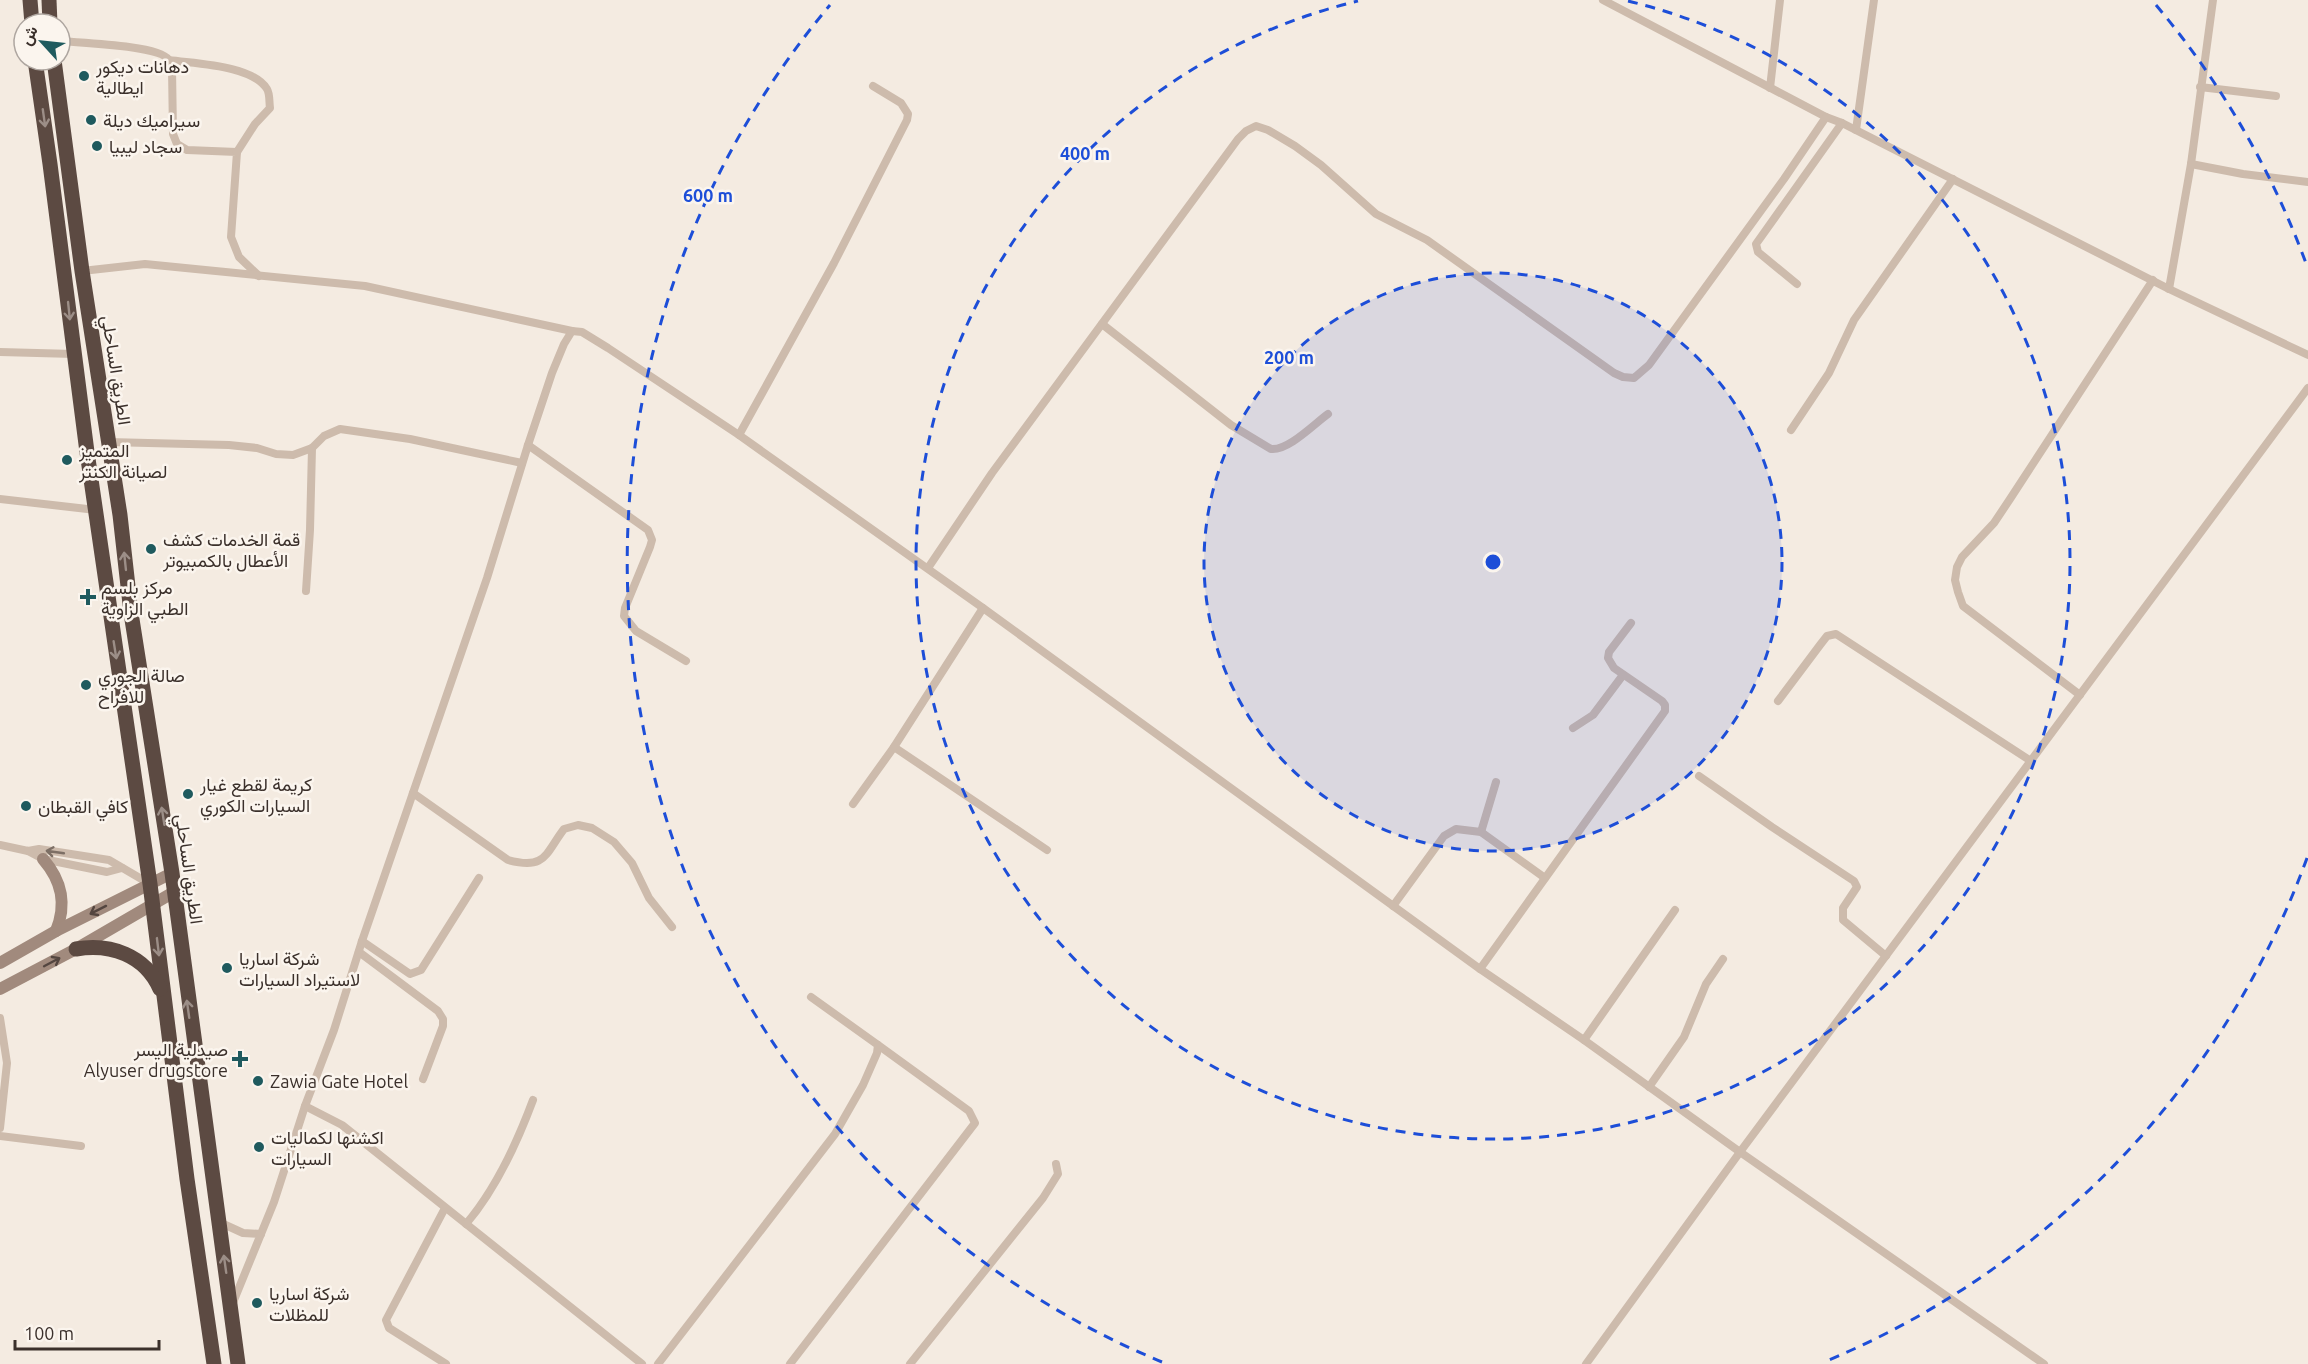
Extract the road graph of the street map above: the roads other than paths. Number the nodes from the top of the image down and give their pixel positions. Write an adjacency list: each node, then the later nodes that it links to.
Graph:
1 (1603, 0): 11 (street)
2 (1780, 0): 11 (street)
3 (1874, 0): 15 (street)
4 (2212, 0): 10 (street)
5 (72, 42): 6 (street)
6 (169, 60): 16 (street); 16 (street)
7 (37, 72): 28 (highway, one-way to 28)
8 (56, 72): 20 (highway, الطريق الساحلي)
9 (873, 86): 33 (street)
10 (2200, 87): 12 (street); 17 (street)
11 (1770, 88): 13 (street)
12 (2276, 96)
13 (1826, 117): 14 (street); 25 (street)
14 (1842, 123): 15 (street); 23 (street)
15 (1856, 130): 18 (street)
16 (237, 152): 21 (street)
17 (2191, 164): 19 (street); 24 (street)
18 (1953, 179): 22 (street); 32 (street)
19 (2308, 182)
20 (82, 271): 21 (street); 34 (highway, الطريق الساحلي)
21 (259, 277): 26 (street)
22 (2153, 280): 24 (street); 46 (street)
23 (1797, 284)
24 (2169, 288): 29 (street)
25 (1102, 324): 31 (street); 40 (street)
26 (572, 331): 33 (street); 35 (street)
27 (0, 352): 28 (street)
28 (74, 354): 39 (highway)
29 (2308, 355)
30 (2308, 388): 46 (street)
31 (1328, 414)
32 (1791, 430)
33 (739, 435): 40 (street)
34 (108, 442): 36 (street); 61 (highway, الطريق الساحلي, one-way to 34)
35 (528, 445): 37 (street); 44 (street)
36 (312, 448): 37 (street); 41 (street)
37 (522, 464): 53 (street)
38 (0, 499): 39 (street)
39 (96, 510): 64 (highway, one-way to 64)
40 (928, 568): 42 (street)
41 (306, 591)
42 (984, 608): 49 (street); 67 (street)
43 (1631, 623): 45 (street)
44 (686, 661)
45 (1623, 675): 48 (street); 63 (street)
46 (2080, 695): 50 (street)
47 (1778, 701): 50 (street)
48 (1573, 728)
49 (894, 747): 54 (street); 57 (street)
50 (2031, 760): 74 (street)
51 (1699, 776): 74 (street)
52 (1496, 782): 55 (street)
53 (412, 793): 69 (street); 71 (street)
54 (853, 804)
55 (1480, 832): 63 (street); 67 (street)
56 (0, 845): 58 (street)
57 (1047, 850)
58 (27, 851): 59 (street); 60 (street, one-way to 58)
59 (43, 859): 60 (street); 70 (main road)
60 (122, 868): 64 (street)
61 (172, 873): 64 (main road); 65 (highway, الطريق الساحلي)
62 (479, 878): 71 (street)
63 (1545, 878): 77 (street)
64 (150, 884): 66 (highway); 70 (main road, one-way to 70)
65 (174, 892): 66 (main road); 94 (highway, الطريق الساحلي, one-way to 65)
66 (152, 905): 72 (main road); 79 (highway, one-way to 79)
67 (1393, 906): 77 (street)
68 (1675, 910): 82 (street)
69 (672, 927)
70 (56, 931): 76 (main road)
71 (362, 941): 73 (street)
72 (76, 949): 78 (main road, one-way to 72); 79 (highway)
73 (359, 951): 84 (street); 87 (street)
74 (1886, 956): 91 (street)
75 (1723, 958): 85 (street)
76 (0, 963)
77 (1480, 969): 82 (street)
78 (0, 989)
79 (163, 997): 99 (highway)
80 (811, 997): 83 (street)
81 (0, 1018): 88 (street)
82 (1584, 1040): 85 (street)
83 (878, 1045): 102 (street); 103 (street)
84 (423, 1079)
85 (1649, 1087): 91 (street)
86 (533, 1100): 95 (street)
87 (305, 1106): 93 (street); 96 (street)
88 (0, 1128)
89 (0, 1136): 90 (street)
90 (81, 1146)
91 (1740, 1152): 105 (street); 106 (street)
92 (1056, 1164): 104 (street)
93 (445, 1208): 95 (street); 101 (street)
94 (219, 1222): 96 (street); 97 (highway, الطريق الساحلي, one-way to 94)
95 (466, 1224): 98 (street)
96 (261, 1234): 97 (street)
97 (231, 1308): 100 (highway, الطريق الساحلي)
98 (638, 1363)
99 (214, 1364)
100 (238, 1364)
101 (446, 1364)
102 (658, 1364)
103 (790, 1364)
104 (910, 1364)
105 (1586, 1364)
106 (2044, 1364)

